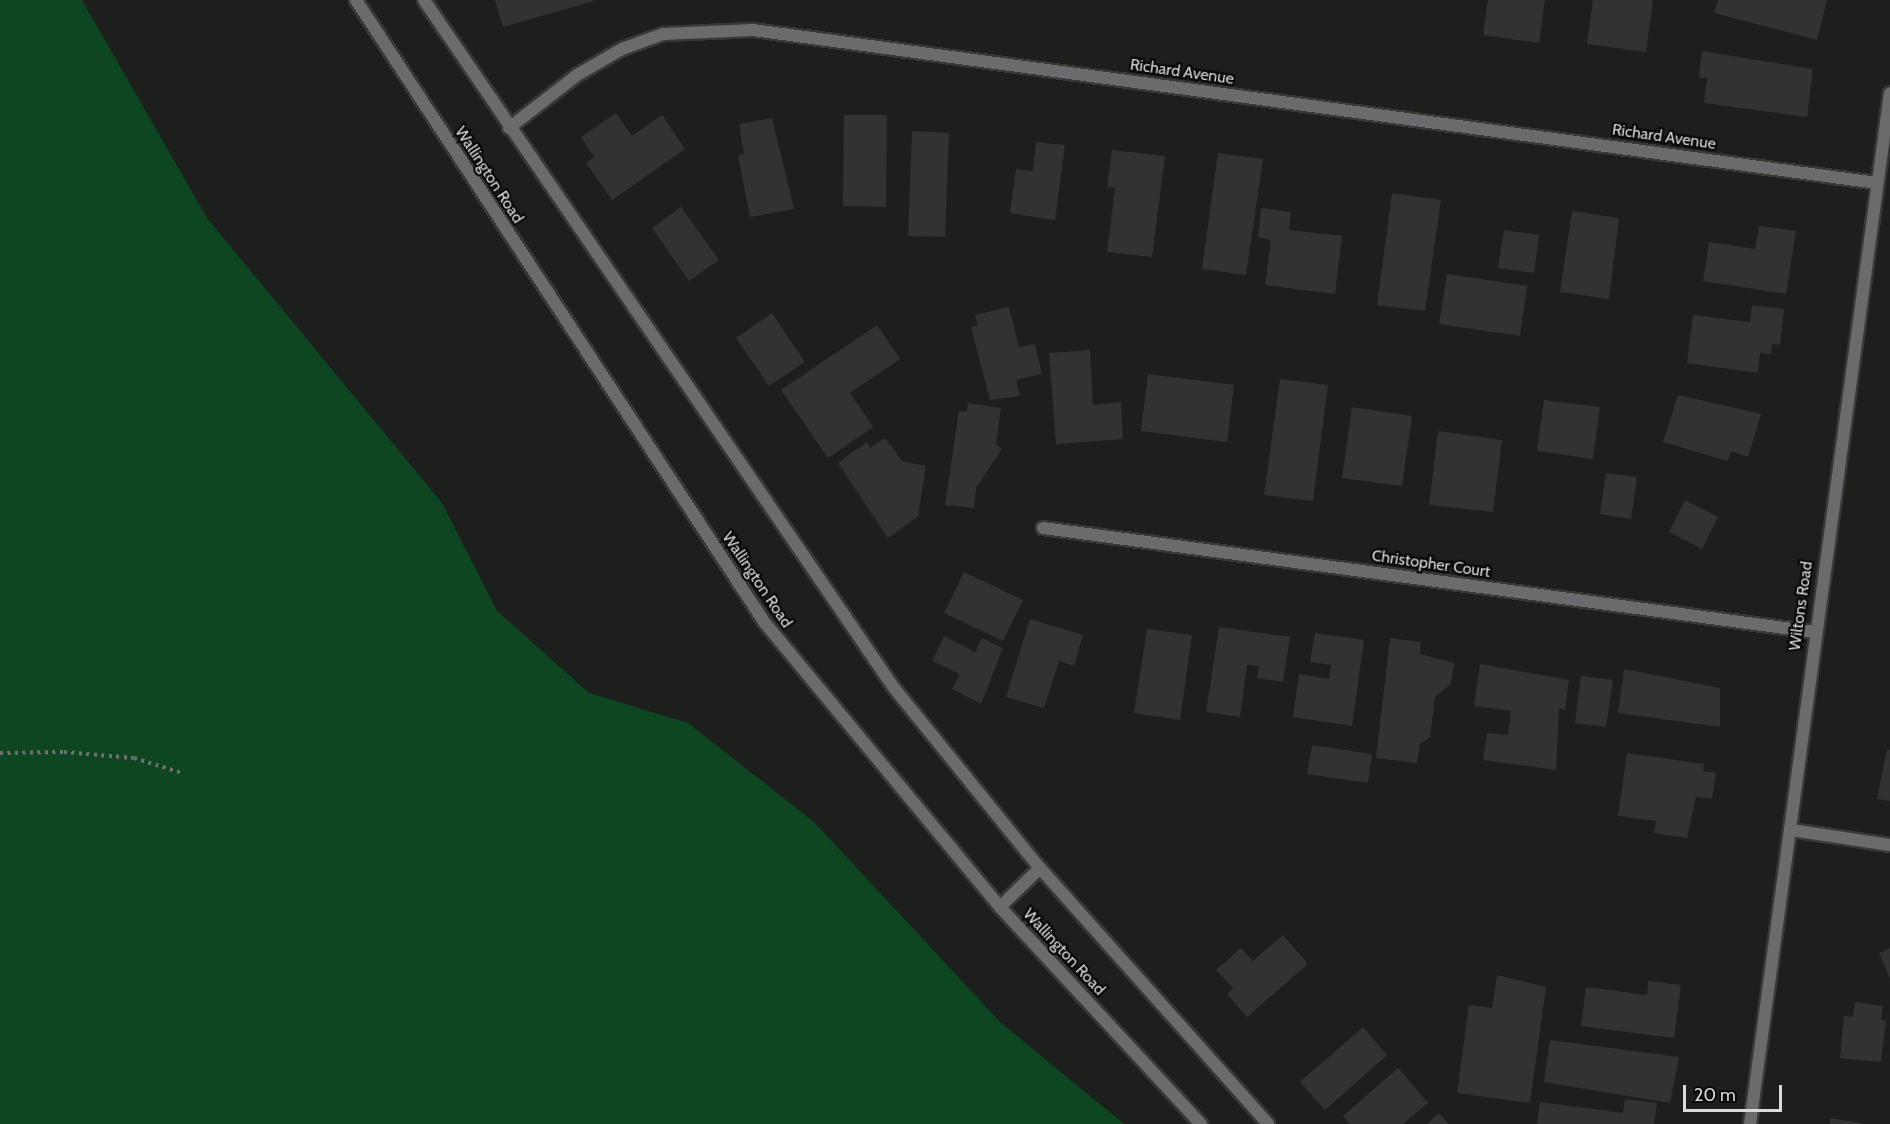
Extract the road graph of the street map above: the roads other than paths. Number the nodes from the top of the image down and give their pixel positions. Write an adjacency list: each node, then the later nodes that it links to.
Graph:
1 (356, 0): 11 (street, Wallington Road)
2 (424, 0): 4 (street)
3 (1890, 93): 5 (street, Wiltons Road)
4 (508, 128): 5 (street, Richard Avenue); 10 (street)
5 (1877, 183): 7 (street, Wiltons Road)
6 (1043, 528): 7 (street, Christopher Court)
7 (1814, 632): 8 (street, Wiltons Road)
8 (1791, 831): 9 (street); 14 (street, Wiltons Road)
9 (1890, 845)
10 (1040, 868): 11 (street); 13 (street)
11 (1000, 908): 12 (street, Wallington Road)
12 (1201, 1124)
13 (1268, 1124)
14 (1750, 1124)

